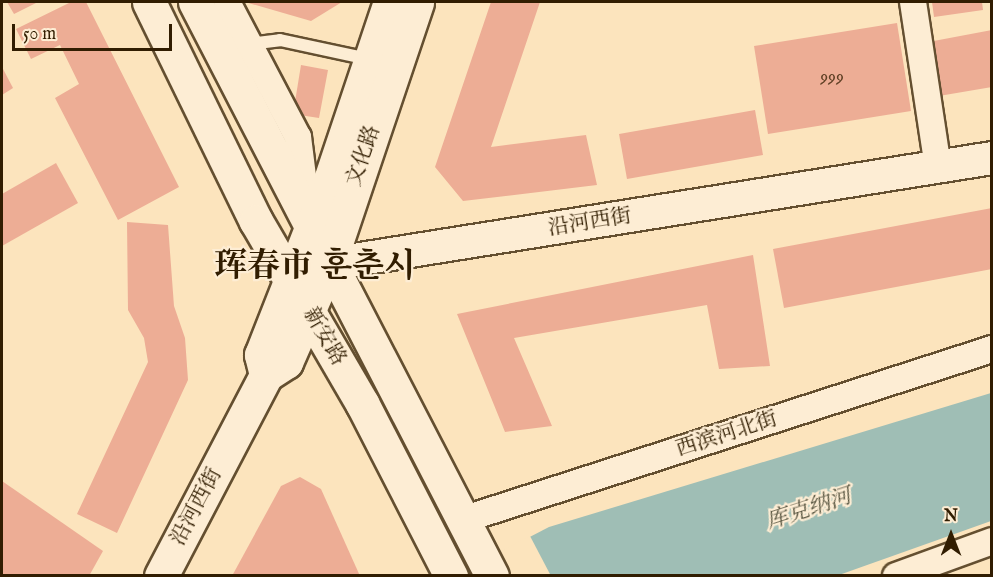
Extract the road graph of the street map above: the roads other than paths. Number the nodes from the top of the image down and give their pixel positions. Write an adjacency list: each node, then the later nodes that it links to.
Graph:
1 (149, 2): 13 (main road, 新安路)
2 (195, 2): 11 (main road, 新安路)
3 (227, 2): 7 (street)
4 (390, 2): 8 (main road, 文化路)
5 (417, 2): 12 (main road, 文化路)
6 (913, 2): 10 (street)
7 (249, 44): 8 (lane); 11 (street)
8 (371, 60): 11 (main road, 文化路)
9 (992, 158): 10 (street, 沿河西街)
10 (938, 168): 12 (street, 沿河西街)
11 (310, 227): 12 (main road, 新安路); 13 (main road, 文化路)
12 (329, 264): 13 (street, 沿河西街); 14 (main road, 文化路); 17 (main road, 新安路)
13 (290, 280): 14 (main road, 新安路); 16 (main road)
14 (307, 308): 16 (main road, 沿河西街); 21 (main road, 新安路)
15 (992, 349): 17 (street, 西滨河北街)
16 (266, 375): 20 (main road, 沿河西街)
17 (462, 520): 19 (main road, 新安路)
18 (992, 541): 22 (street)
19 (488, 568)
20 (161, 576)
21 (451, 576)
22 (896, 576)

